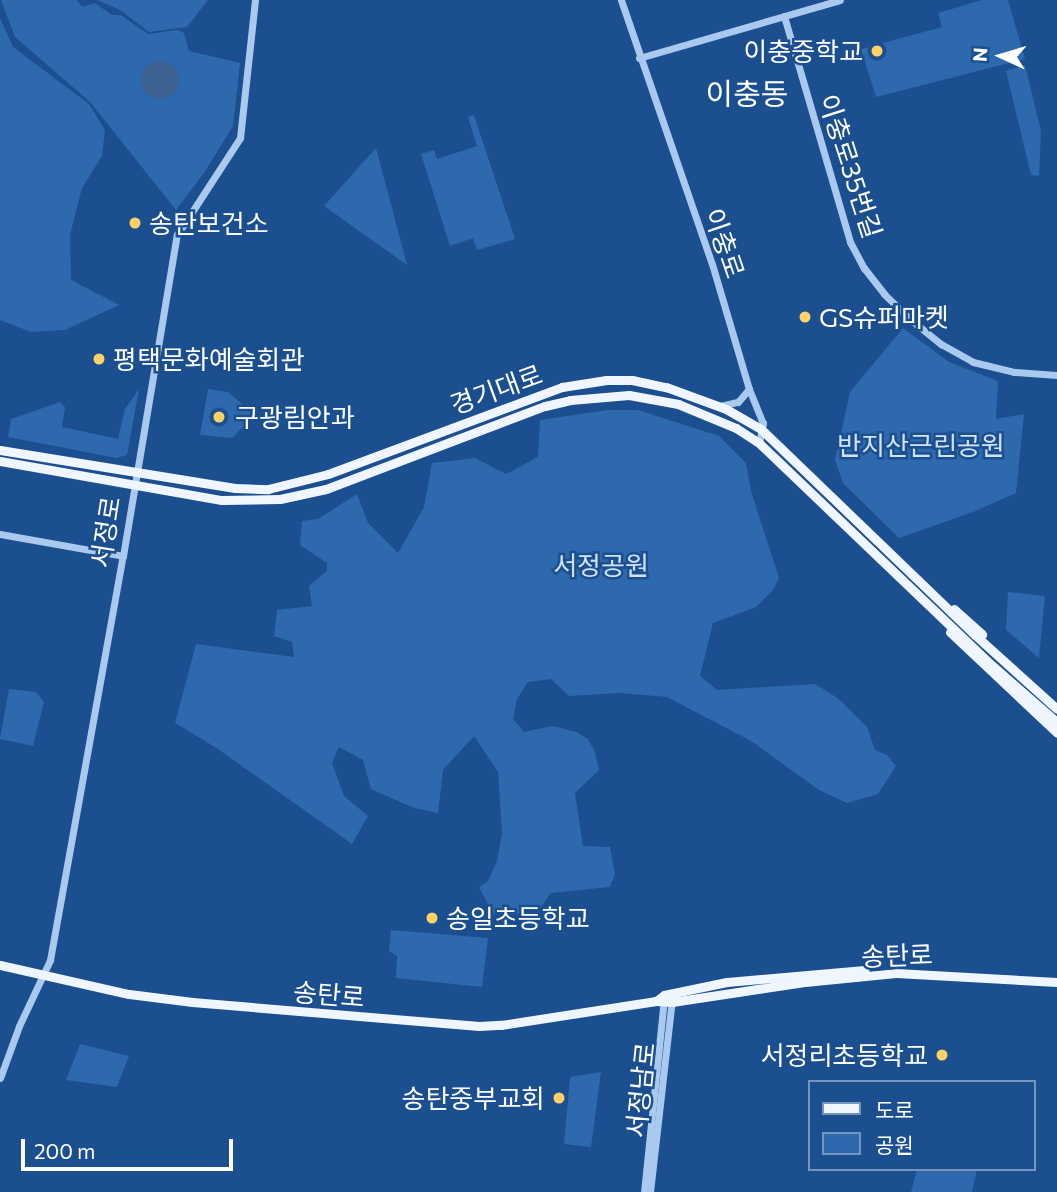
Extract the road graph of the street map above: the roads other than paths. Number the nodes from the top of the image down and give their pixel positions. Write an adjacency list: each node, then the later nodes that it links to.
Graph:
1 (255, 0): 13 (street, 서정로)
2 (621, 0): 5 (street, 이충로)
3 (840, 0): 4 (street)
4 (784, 16): 5 (street); 6 (street, 이충로35번길)
5 (639, 58): 7 (street, 이충로)
6 (1057, 375)
7 (749, 389): 8 (street); 9 (street, 이충로)
8 (720, 406): 9 (main road, 경기대로); 13 (main road, 경기대로)
9 (761, 429): 10 (street, 이충로); 17 (main road, 경기대로)
10 (759, 443): 14 (main road, 경기대로); 17 (main road, 경기대로)
11 (0, 450): 13 (main road, 경기대로)
12 (0, 461): 14 (main road, 경기대로)
13 (136, 473): 14 (street, 서정로)
14 (134, 485): 16 (street, 서정로)
15 (0, 534): 16 (street)
16 (123, 556): 23 (street, 서정로)
17 (937, 606): 18 (main road, 경기대로); 19 (main road, 경기대로); 20 (main road, 경기대로); 21 (main road, 경기대로)
18 (1057, 701)
19 (1057, 709)
20 (1057, 722)
21 (1057, 733)
22 (0, 965): 23 (main road, 송탄로)
23 (42, 976): 26 (main road, 송탄로); 27 (street, 서정로)
24 (1057, 976): 26 (main road, 송탄로)
25 (1057, 982): 26 (main road, 송탄로)
26 (666, 999): 28 (street, 서정남로); 29 (street, 서정남로)
27 (0, 1078)
28 (644, 1192)
29 (650, 1192)

